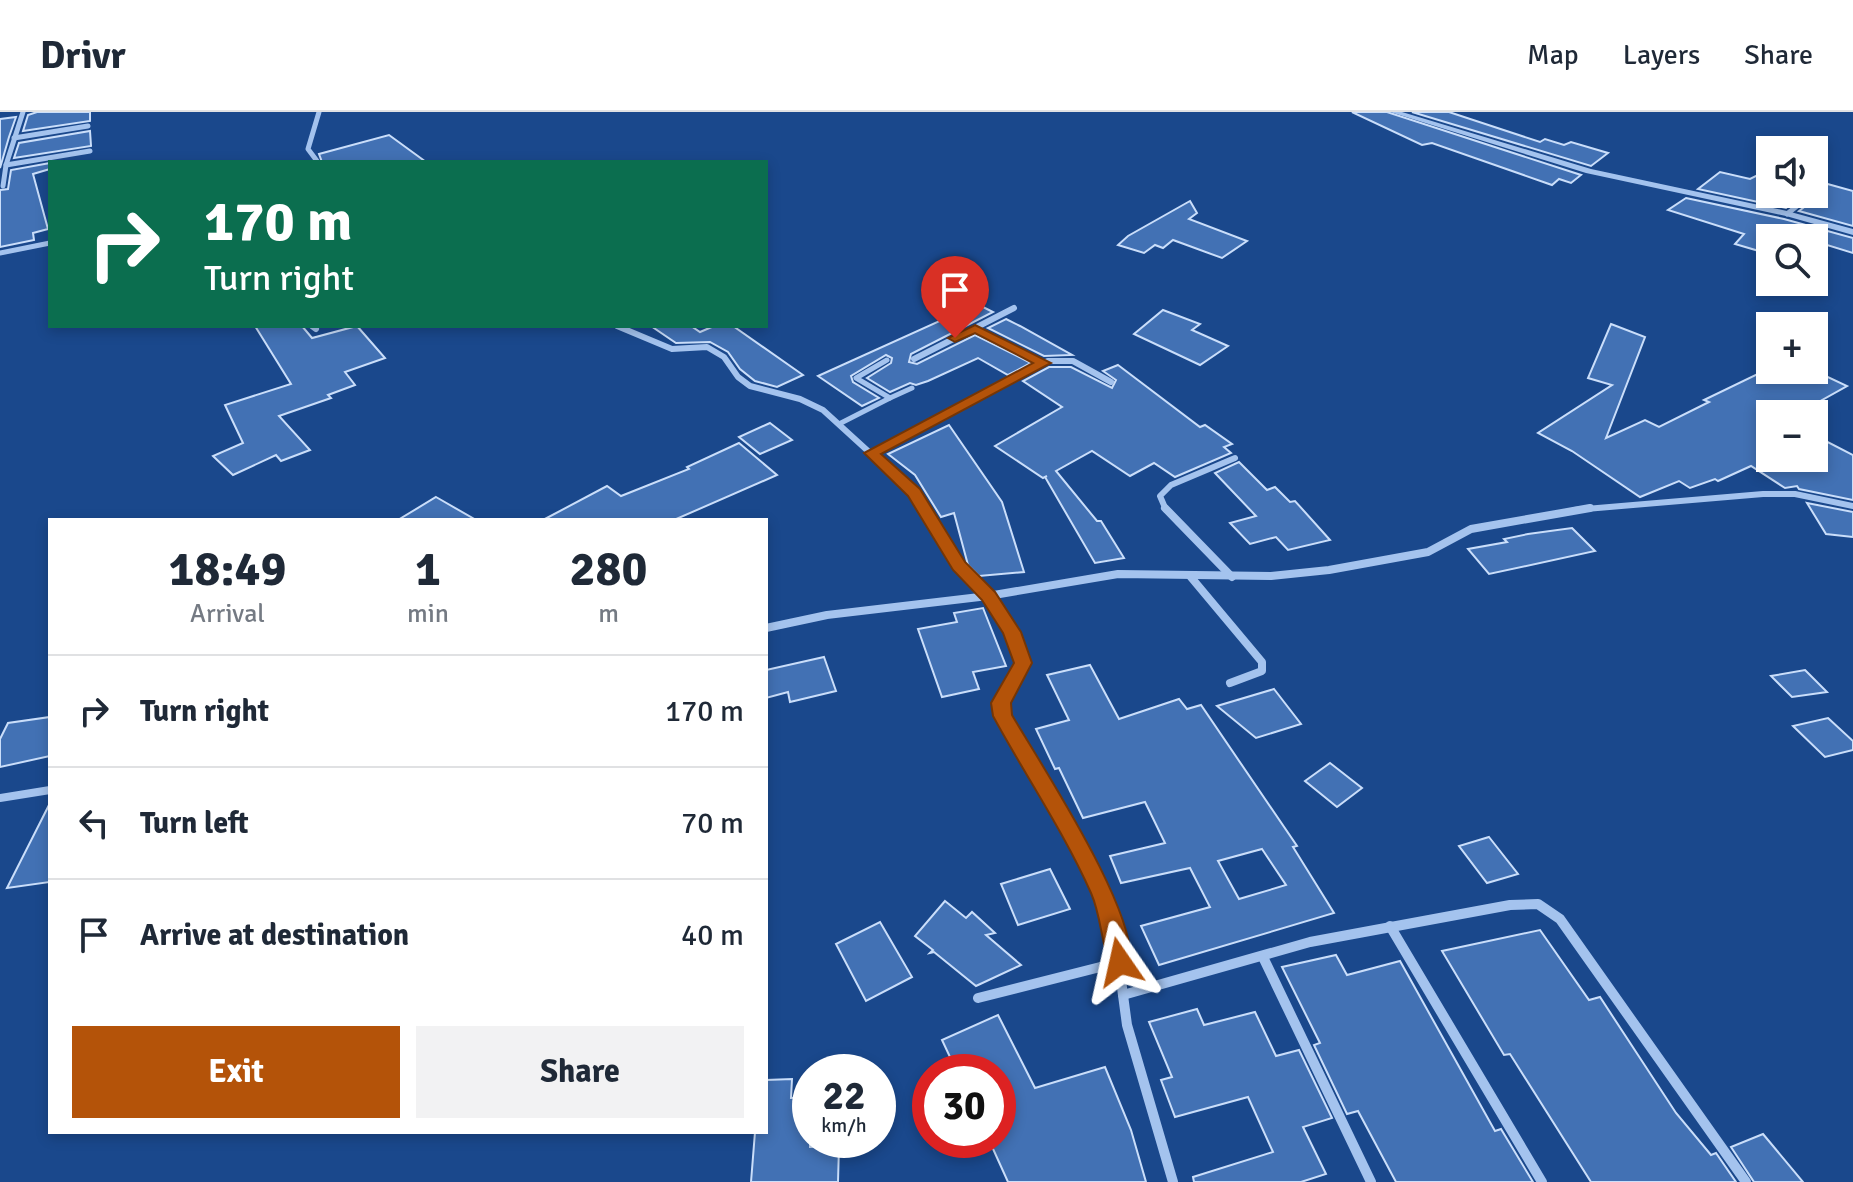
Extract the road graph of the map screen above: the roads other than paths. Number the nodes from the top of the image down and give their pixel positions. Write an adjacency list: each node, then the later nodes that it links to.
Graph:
1 (23, 112): 5 (street)
2 (319, 112): 7 (street)
3 (1396, 112): 11 (street)
4 (88, 126): 5 (street)
5 (14, 138): 8 (street)
6 (90, 151): 8 (street)
7 (314, 160)
8 (6, 165): 9 (street)
9 (3, 186)
10 (1794, 208): 11 (street)
11 (1787, 214): 12 (street)
12 (1853, 232)
13 (48, 243): 14 (street)
14 (0, 253)
15 (1014, 308): 17 (street)
16 (622, 328): 24 (street)
17 (975, 328): 18 (street); 20 (street)
18 (914, 359)
19 (887, 360): 23 (lane)
20 (1044, 363): 21 (street); 25 (street)
21 (1111, 382)
22 (912, 388): 23 (lane)
23 (890, 398): 24 (lane)
24 (839, 424): 25 (street)
25 (871, 453): 30 (street)
26 (1235, 458): 29 (street)
27 (1853, 506): 29 (street)
28 (1190, 576): 29 (street); 30 (street); 32 (street)
29 (1233, 578)
30 (988, 596): 31 (street); 37 (street)
31 (768, 628)
32 (1230, 683)
33 (48, 790): 34 (street)
34 (0, 798)
35 (1390, 926): 36 (street); 42 (street); 43 (street)
36 (1263, 957): 38 (street); 41 (street)
37 (1120, 962): 38 (street); 39 (street)
38 (1123, 995): 40 (street)
39 (978, 998)
40 (1173, 1182)
41 (1371, 1182)
42 (1542, 1182)
43 (1746, 1182)

